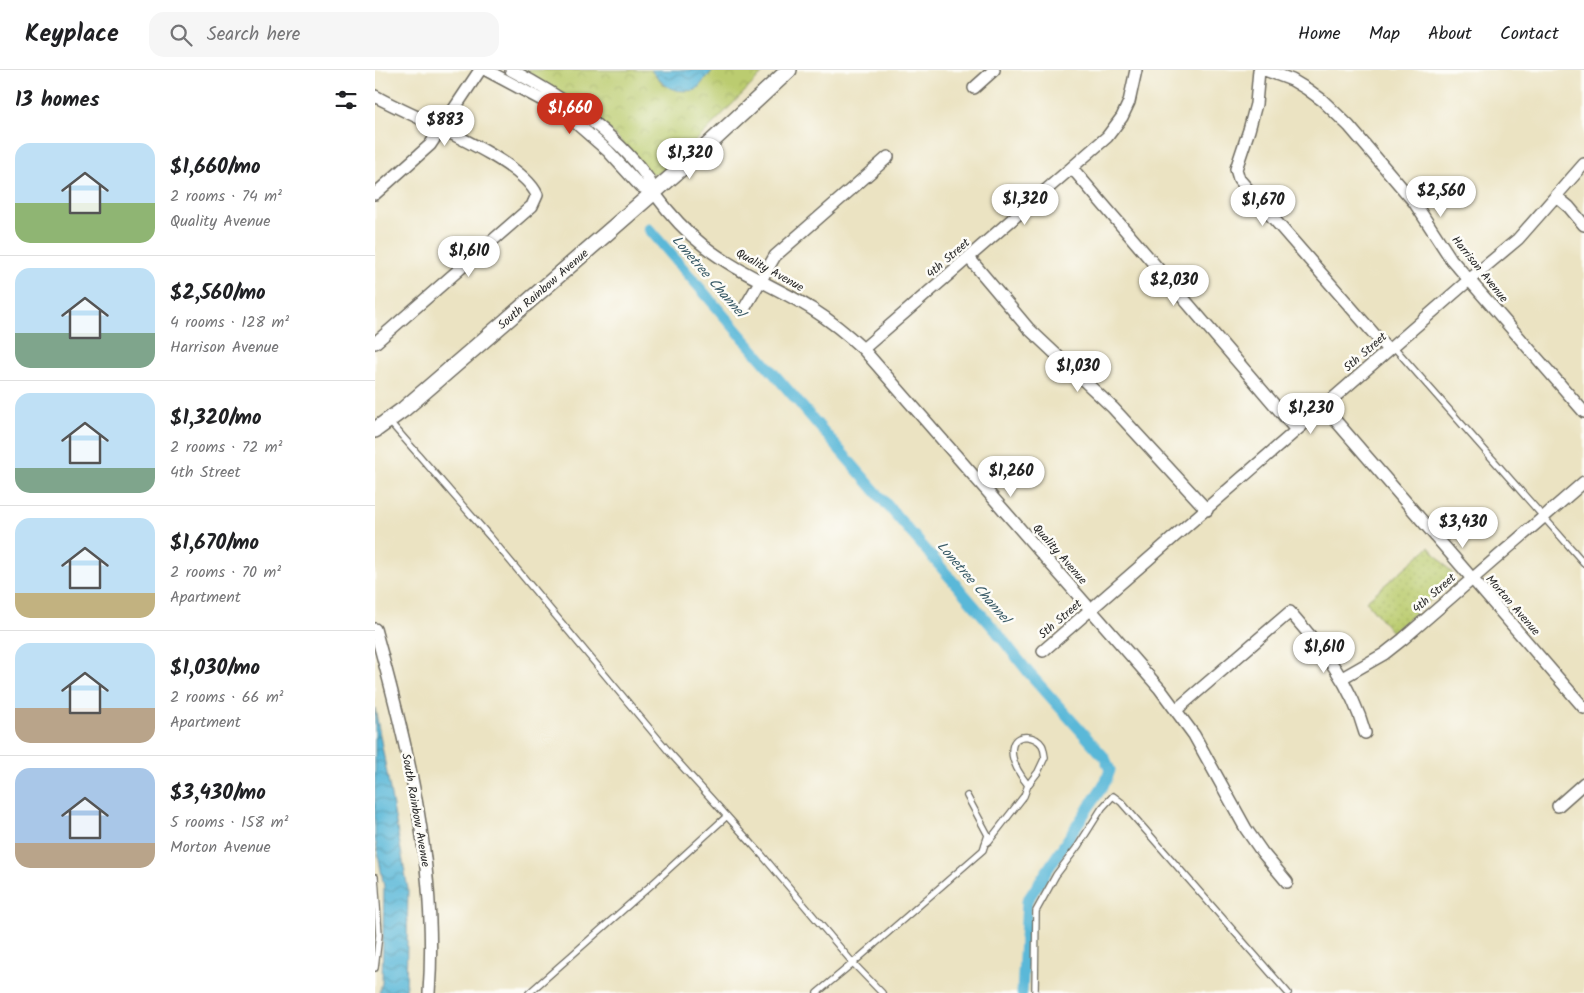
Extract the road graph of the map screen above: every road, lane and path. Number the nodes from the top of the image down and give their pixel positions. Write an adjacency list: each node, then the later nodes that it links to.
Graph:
1 (480, 70): 11 (street)
2 (486, 70): 15 (street, Quality Avenue)
3 (511, 70): 15 (street, Quality Avenue)
4 (789, 70): 15 (street, South Rainbow Avenue)
5 (994, 70): 9 (street)
6 (1136, 70): 14 (street, 4th Street)
7 (1259, 70): 24 (street)
8 (1265, 70): 20 (street, Harrison Avenue)
9 (974, 88)
10 (375, 96): 11 (street)
11 (441, 130): 16 (street); 23 (street)
12 (887, 157): 21 (street)
13 (1584, 164): 17 (street, 5th Street)
14 (1072, 168): 19 (street, 4th Street); 30 (street)
15 (653, 192): 21 (street, Quality Avenue); 28 (street, South Rainbow Avenue)
16 (375, 194)
17 (1557, 197): 18 (street); 20 (street, 5th Street)
18 (1584, 225)
19 (969, 258): 25 (street, 4th Street); 32 (street)
20 (1469, 280): 24 (street, 5th Street); 27 (street, Harrison Avenue)
21 (759, 281): 22 (street); 25 (street, Quality Avenue)
22 (744, 309)
23 (375, 343)
24 (1390, 348): 26 (street, 5th Street); 33 (lane)
25 (863, 349): 36 (street, Quality Avenue)
26 (1323, 406): 30 (street, 5th Street); 35 (street, Morton Avenue)
27 (1584, 412)
28 (389, 421): 29 (street, South Rainbow Avenue); 47 (lane)
29 (375, 430)
30 (1296, 430): 32 (street, 5th Street)
31 (1584, 482): 33 (street, 4th Street)
32 (1207, 510): 36 (street, 5th Street)
33 (1545, 516): 34 (lane); 35 (street, 4th Street)
34 (1584, 563)
35 (1472, 579): 39 (street, 4th Street); 40 (street, Morton Avenue)
36 (1091, 611): 38 (street, 5th Street); 41 (street, Quality Avenue)
37 (375, 630): 53 (street, South Rainbow Avenue)
38 (1043, 651)
39 (1342, 678): 41 (street); 42 (street)
40 (1584, 708)
41 (1176, 710): 50 (street, Quality Avenue)
42 (1365, 733)
43 (1584, 783): 46 (street)
44 (1028, 785): 44 (lane); 48 (lane)
45 (967, 796): 48 (lane)
46 (1558, 806)
47 (727, 816): 51 (lane); 54 (lane)
48 (985, 844): 51 (lane)
49 (375, 877): 52 (lane)
50 (1287, 882)
51 (853, 963): 55 (lane); 56 (lane)
52 (375, 968)
53 (429, 993)
54 (529, 993)
55 (817, 993)
56 (882, 993)
57 (1035, 993): 58 (lane)
58 (1289, 993)

